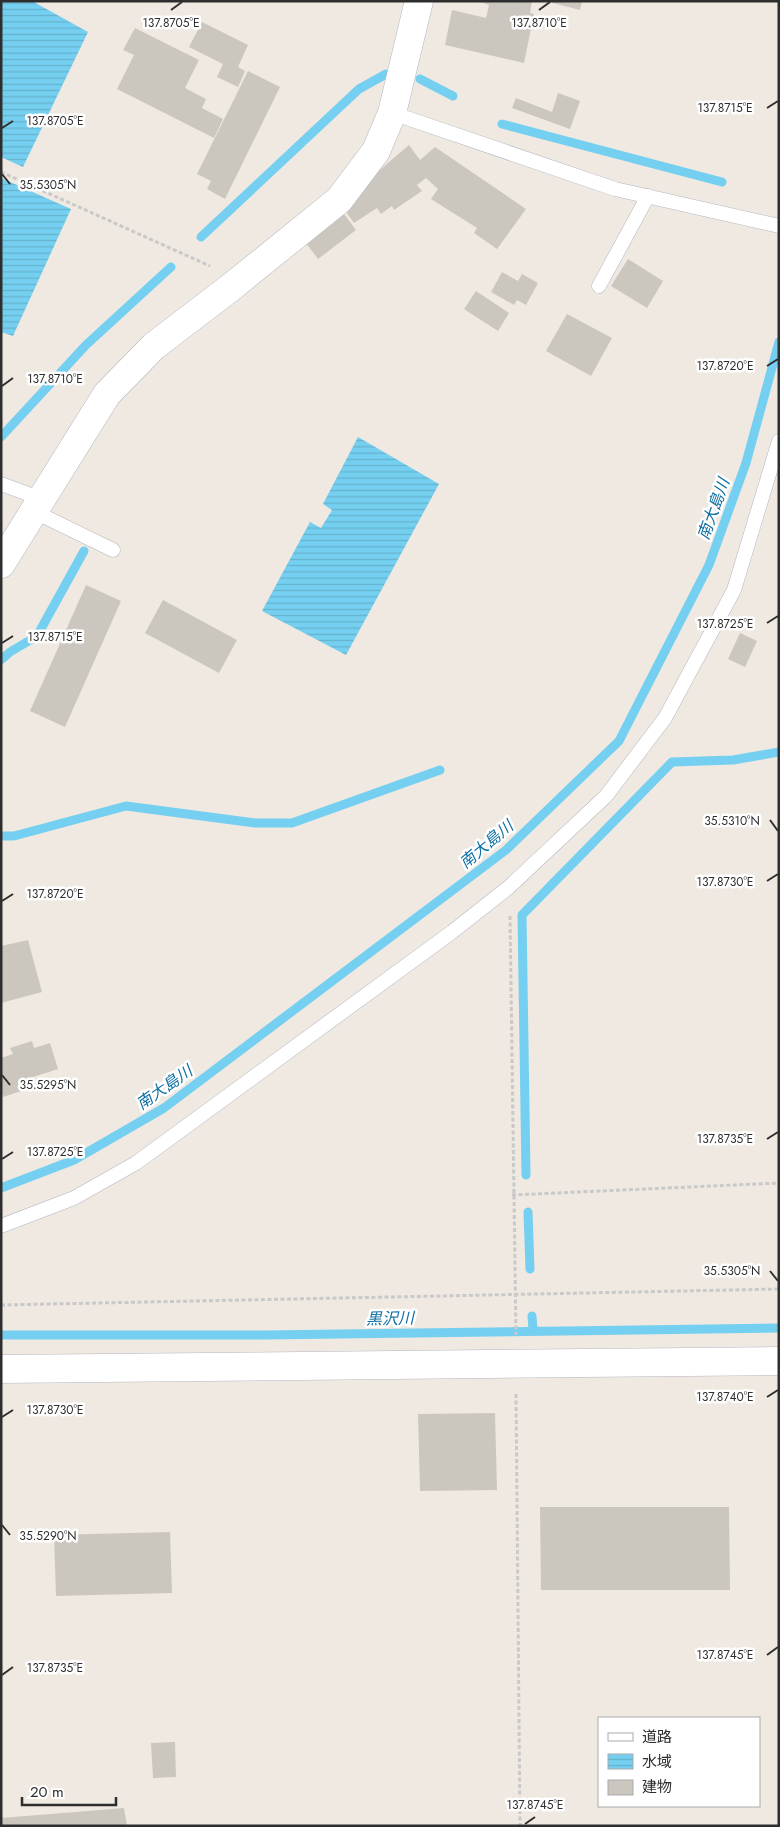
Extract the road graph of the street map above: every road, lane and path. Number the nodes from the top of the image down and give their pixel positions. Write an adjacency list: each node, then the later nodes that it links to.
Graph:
1 (419, 1): 2 (street)
2 (392, 113): 4 (lane); 6 (street)
3 (1, 172): 6 (path)
4 (648, 196): 5 (lane); 7 (lane)
5 (773, 225)
6 (240, 280): 10 (street)
7 (598, 286)
8 (779, 441): 13 (lane)
9 (1, 484): 10 (lane)
10 (38, 505): 11 (lane); 12 (street)
11 (113, 550)
12 (1, 564)
13 (509, 887): 15 (path); 16 (lane)
14 (779, 1183): 15 (path)
15 (512, 1195): 18 (path)
16 (1, 1226)
17 (779, 1289): 18 (path)
18 (515, 1293): 19 (path); 20 (path)
19 (1, 1305)
20 (516, 1356): 21 (street); 22 (street); 23 (path)
21 (779, 1361)
22 (1, 1369)
23 (520, 1826)

